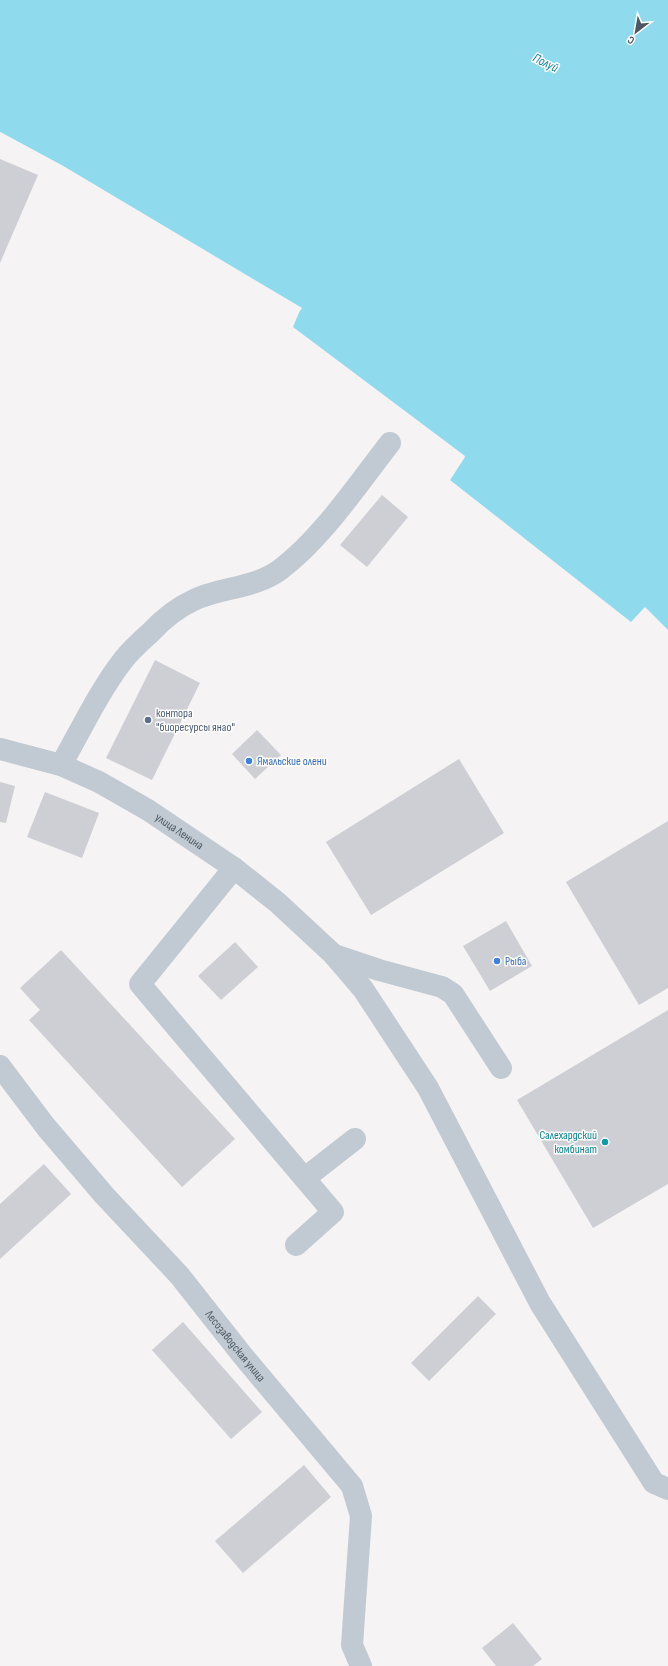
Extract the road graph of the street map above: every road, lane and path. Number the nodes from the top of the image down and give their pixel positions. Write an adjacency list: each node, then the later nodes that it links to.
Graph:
1 (390, 444): 3 (street)
2 (0, 749): 3 (street, улица Ленина)
3 (61, 765): 4 (street, улица Ленина)
4 (234, 868): 5 (street, улица Ленина); 9 (street)
5 (334, 955): 7 (street); 11 (street, улица Ленина)
6 (0, 1066): 12 (street, Лесозаводская улица)
7 (501, 1068)
8 (355, 1139): 9 (street)
9 (305, 1178): 10 (street)
10 (296, 1245)
11 (668, 1489)
12 (361, 1666)

